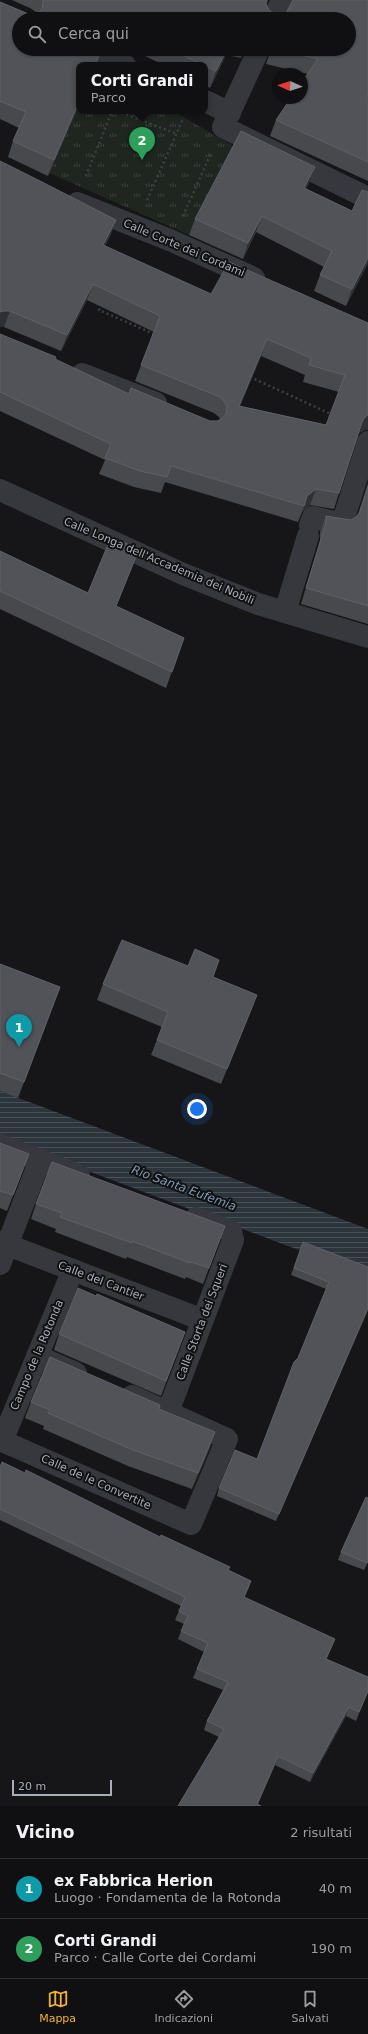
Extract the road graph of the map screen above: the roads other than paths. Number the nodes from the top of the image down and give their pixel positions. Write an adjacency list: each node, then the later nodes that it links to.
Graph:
1 (282, 0): 2 (street)
2 (276, 12)
3 (105, 56): 5 (street)
4 (256, 56): 7 (street)
5 (118, 62)
6 (208, 105): 7 (street)
7 (226, 120): 9 (street)
8 (66, 198): 10 (street, Calle Corte dei Cordami)
9 (368, 198)
10 (274, 287)
11 (64, 366): 12 (street)
12 (172, 410)
13 (368, 442): 15 (street)
14 (0, 490): 15 (street, Calle Longa dell'Accademia dei Nobili)
15 (285, 612): 16 (street, Calle Longa dell'Accademia dei Nobili)
16 (368, 637)
17 (0, 1145): 18 (street)
18 (40, 1160): 19 (street); 21 (street)
19 (98, 1182)
20 (179, 1212): 23 (street, Calle Storta dei Squeri)
21 (2, 1250): 22 (street, Calle del Cantier)
22 (73, 1270): 23 (street, Calle del Cantier); 24 (street, Campo de la Rotonda)
23 (203, 1320): 25 (street, Calle Storta dei Squeri)
24 (37, 1356): 25 (street); 26 (street, Campo de la Rotonda)
25 (168, 1412): 26 (street, Calle de le Convertite)
26 (1, 1441)

